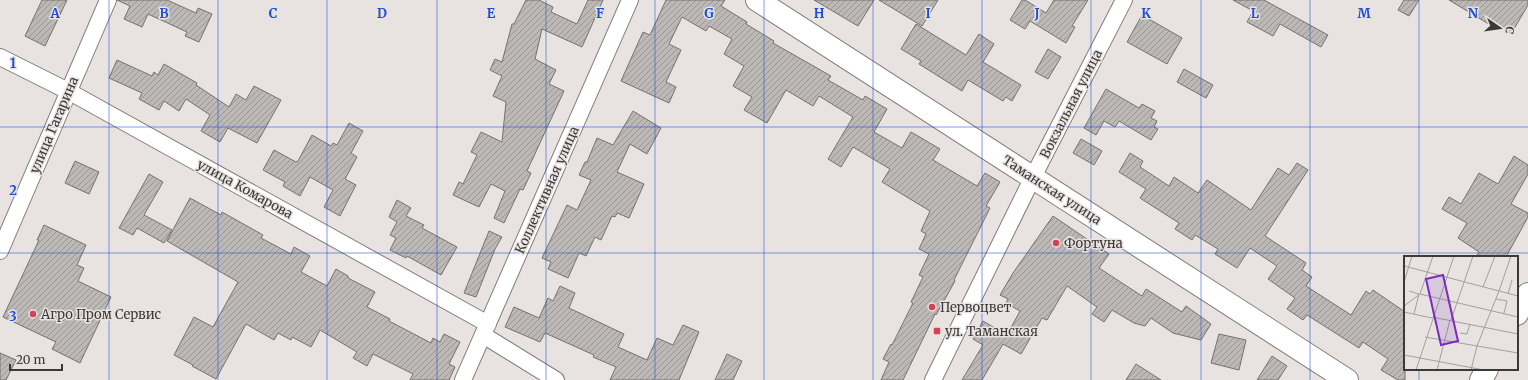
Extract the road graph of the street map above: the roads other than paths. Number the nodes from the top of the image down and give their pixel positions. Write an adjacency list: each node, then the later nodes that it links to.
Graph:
1 (108, 0): 6 (street, улица Гагарина)
2 (630, 0): 11 (street, Коллективная улица)
3 (757, 0): 7 (street, Таманская улица)
4 (1124, 0): 7 (street, Вокзальная улица)
5 (0, 57): 6 (street, улица Комарова)
6 (68, 91): 8 (street, улица Гагарина); 11 (street, улица Комарова)
7 (1033, 177): 15 (street, Вокзальная улица); 16 (street, Таманская улица)
8 (0, 251)
9 (1528, 294): 10 (street)
10 (1518, 312)
11 (486, 330): 13 (street, Коллективная улица); 14 (street, улица Комарова)
12 (1486, 370): 17 (street)
13 (463, 380)
14 (556, 380)
15 (933, 380)
16 (1347, 380)
17 (1481, 380)

